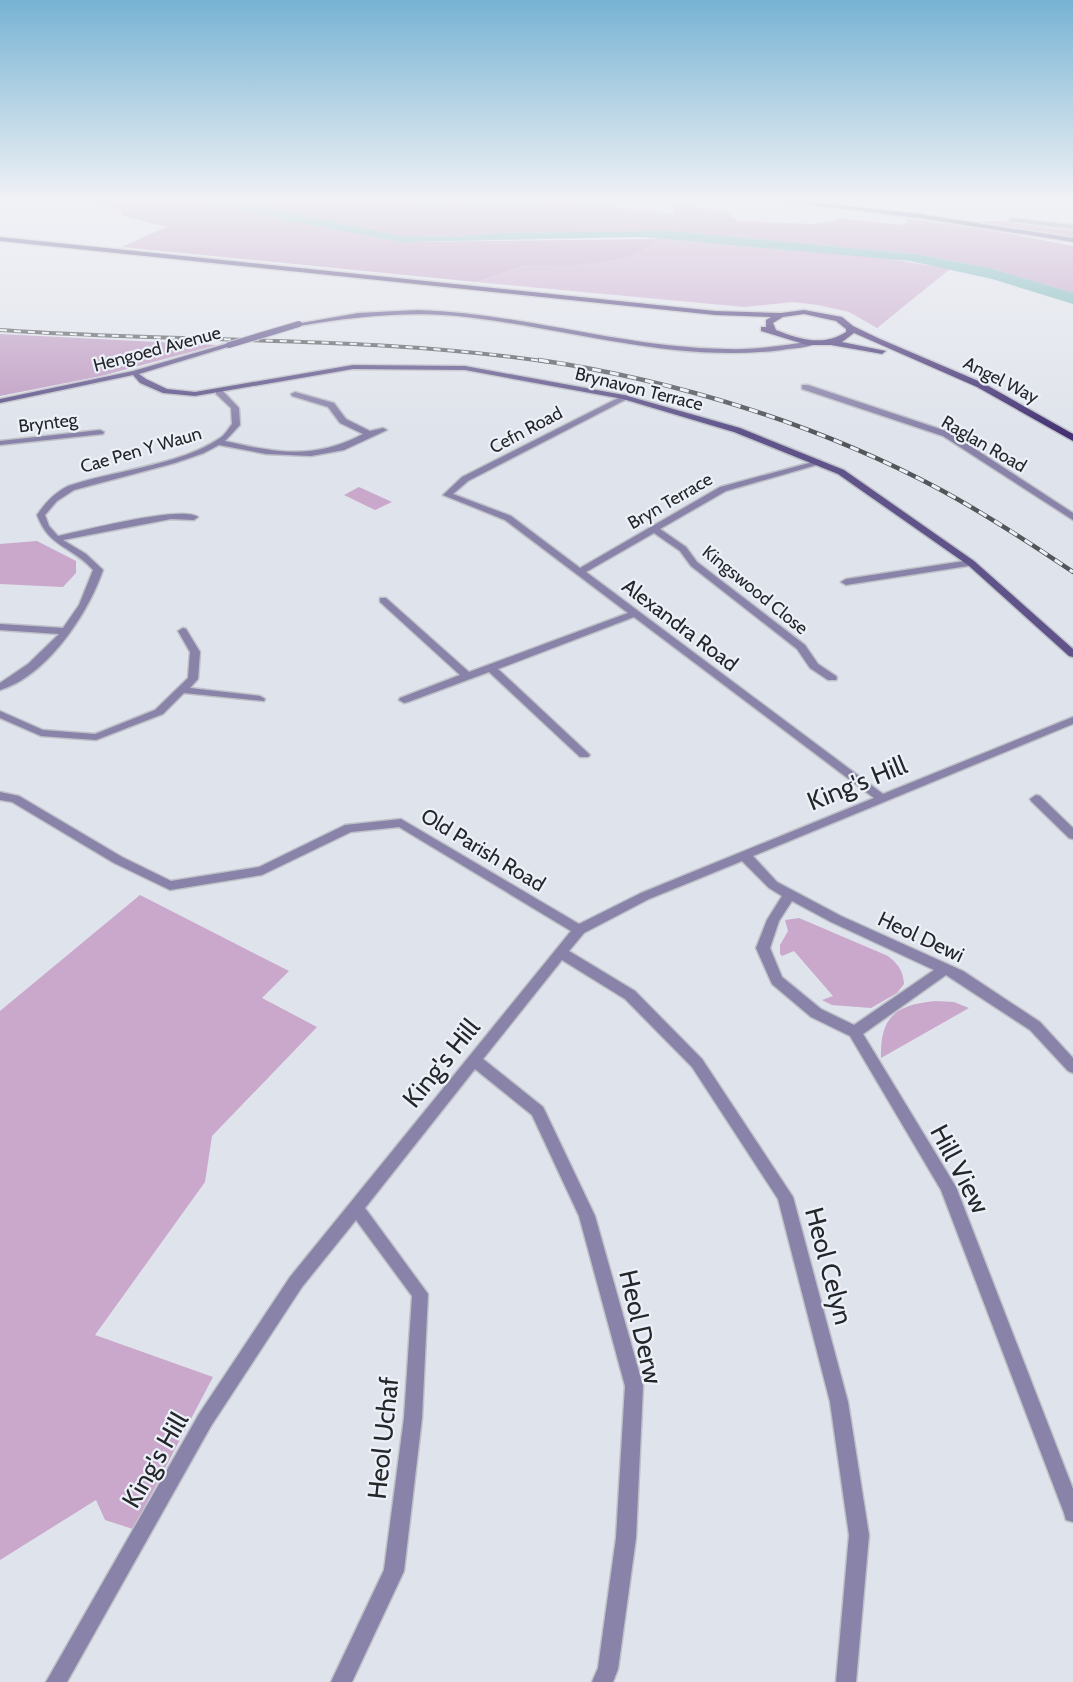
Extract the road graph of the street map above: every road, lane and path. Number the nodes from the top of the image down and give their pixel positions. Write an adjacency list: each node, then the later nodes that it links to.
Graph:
1 (362, 276): 2 (main road)
2 (715, 313): 3 (main road, Angel Way); 5 (main road)
3 (781, 315): 4 (main road, Angel Way); 5 (main road)
4 (850, 328): 6 (main road); 9 (main road, Angel Way)
5 (774, 333): 7 (main road); 8 (street, Hengoed Avenue)
6 (826, 342): 7 (main road); 9 (main road, Angel Way)
7 (814, 343): 8 (street, Hengoed Avenue)
8 (749, 351): 10 (street, Hengoed Avenue, bridge)
9 (911, 357): 19 (main road, Angel Way)
10 (134, 373): 12 (street, Brynavon Terrace); 15 (street, Hengoed Avenue)
11 (805, 387): 24 (street, Raglan Road)
12 (219, 392): 14 (street, Brynavon Terrace); 21 (street, Cae Pen Y Waun)
13 (295, 394): 18 (street)
14 (624, 397): 22 (street, Brynavon Terrace); 23 (street, Cefn Road)
15 (0, 400)
16 (383, 430): 18 (street)
17 (100, 432): 20 (street, Brynteg)
18 (367, 433): 21 (street)
19 (1073, 438)
20 (0, 443)
21 (221, 443): 27 (street, Cae Pen Y Waun)
22 (817, 462): 26 (street, Bryn Terrace); 28 (street, Brynavon Terrace)
23 (447, 495): 29 (street, Alexandra Road)
24 (1073, 517)
25 (194, 518): 27 (street)
26 (655, 530): 29 (street, Bryn Terrace); 39 (street, Kingswood Close)
27 (55, 539): 34 (street)
28 (971, 563): 30 (street); 36 (street, Brynavon Terrace)
29 (580, 572): 32 (street, Alexandra Road)
30 (846, 582)
31 (383, 600): 38 (street)
32 (634, 614): 37 (street); 48 (street, Alexandra Road)
33 (0, 627): 34 (street)
34 (66, 631): 40 (street)
35 (183, 631): 41 (street)
36 (1073, 654)
37 (490, 668): 38 (street); 46 (street)
38 (467, 676): 43 (street)
39 (832, 678)
40 (0, 687)
41 (183, 690): 42 (street); 44 (street)
42 (260, 699)
43 (404, 700)
44 (0, 714)
45 (1073, 720): 48 (street, King's Hill)
46 (584, 755)
47 (0, 796): 53 (street, Old Parish Road)
48 (883, 799): 51 (street, King's Hill)
49 (1036, 799): 50 (street)
50 (1073, 835)
51 (744, 855): 52 (street, Heol Dewi); 53 (street, King's Hill)
52 (790, 894): 55 (street, Heol Dewi); 56 (street)
53 (579, 930): 54 (street, King's Hill)
54 (560, 952): 57 (street, King's Hill); 64 (street, Heol Celyn)
55 (945, 969): 56 (street); 58 (street, Heol Dewi)
56 (855, 1032): 60 (street, Hill View)
57 (474, 1060): 59 (street, King's Hill); 63 (street, Heol Derw)
58 (1073, 1067)
59 (356, 1208): 61 (street, King's Hill); 62 (street, Heol Uchaf)
60 (1073, 1513)
61 (56, 1682)
62 (341, 1682)
63 (602, 1682)
64 (846, 1682)

